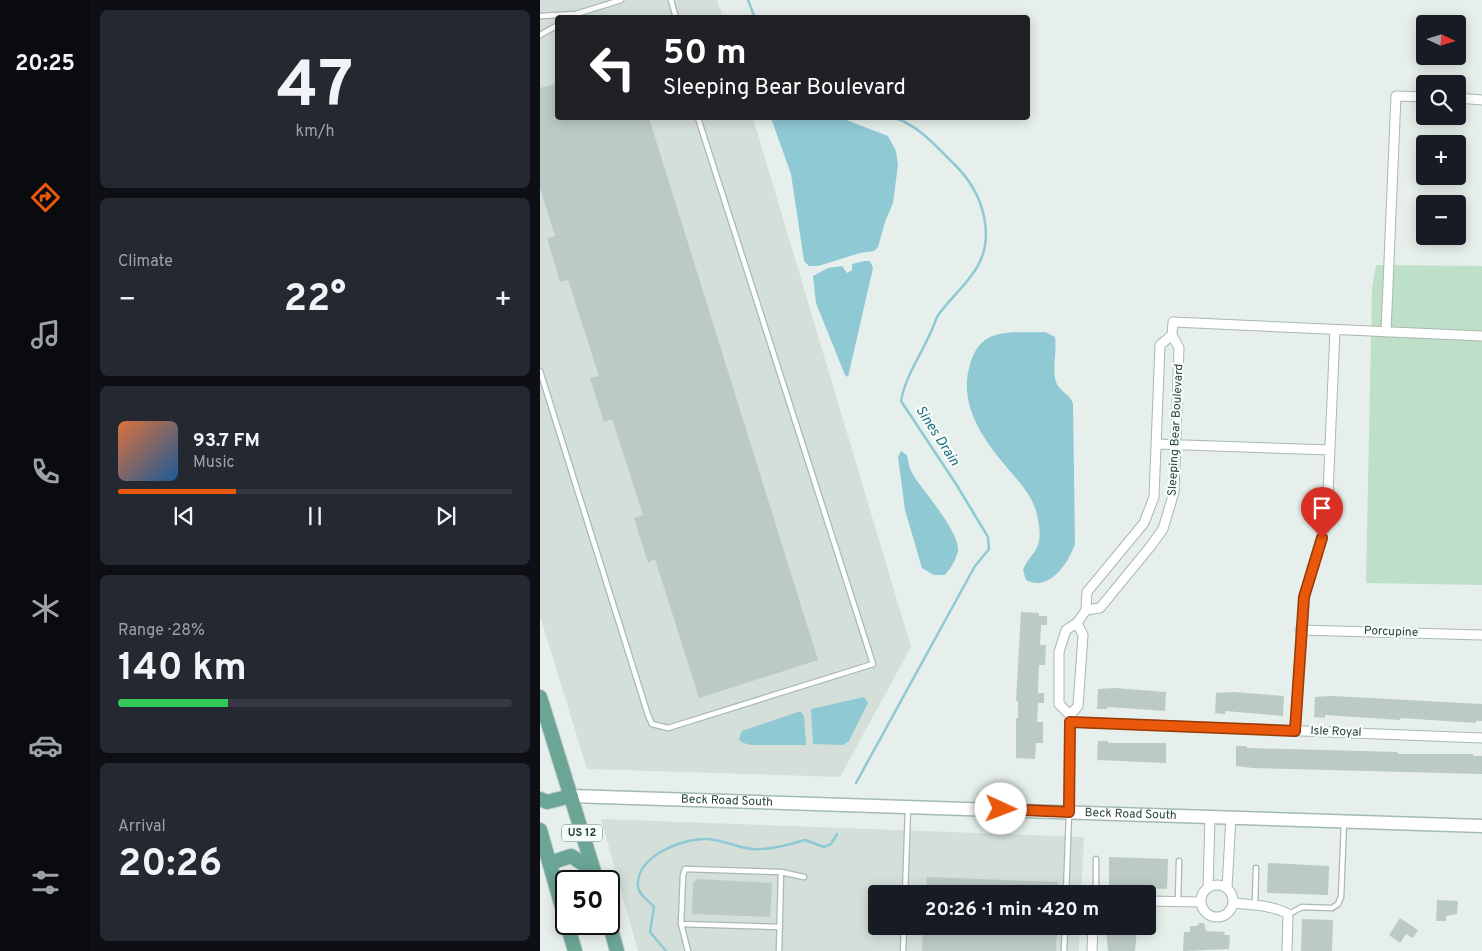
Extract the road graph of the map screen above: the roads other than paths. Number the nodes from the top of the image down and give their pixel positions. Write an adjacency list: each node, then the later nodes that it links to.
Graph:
1 (621, 0): 3 (lane)
2 (671, 0): 6 (lane)
3 (576, 14): 5 (lane)
4 (555, 15): 7 (lane)
5 (558, 15)
6 (675, 15)
7 (540, 16)
8 (555, 27): 9 (lane)
9 (540, 35)
10 (1416, 97): 15 (street)
11 (1466, 99): 12 (street)
12 (1482, 100)
13 (699, 120): 18 (lane)
14 (1335, 330): 15 (street); 16 (street, Sleeping Bear Boulevard); 21 (street)
15 (1386, 332): 17 (street)
16 (1172, 336): 19 (street, Sleeping Bear Boulevard); 20 (street, Sleeping Bear Boulevard)
17 (1482, 336)
18 (540, 371)
19 (1156, 444): 20 (street); 22 (street, Sleeping Bear Boulevard)
20 (1176, 445): 21 (street); 22 (street, Sleeping Bear Boulevard)
21 (1330, 450): 24 (street)
22 (1086, 610): 23 (street, Sleeping Bear Boulevard)
23 (1077, 623): 27 (street, Sleeping Bear Boulevard); 27 (street, Sleeping Bear Boulevard)
24 (1300, 630): 25 (street, Porcupine); 28 (street)
25 (1482, 635)
26 (540, 697): 30 (main road, US 12)
27 (1070, 718): 28 (street, Isle Royal); 33 (street, Sleeping Bear Boulevard)
28 (1295, 731): 29 (street, Isle Royal)
29 (1482, 738)
30 (571, 796): 31 (main road); 32 (main road, Beck Road South); 44 (main road, US 12)
31 (540, 799)
32 (908, 806): 33 (main road, Beck Road South); 48 (lane)
33 (1069, 812): 34 (main road, Beck Road South); 49 (lane)
34 (1210, 816): 35 (main road, Beck Road South); 51 (street)
35 (1230, 817): 36 (main road, Beck Road South); 52 (street)
36 (1344, 821): 37 (main road, Beck Road South); 58 (lane)
37 (1482, 826)
38 (540, 830): 41 (main road, US 12)
39 (1096, 859): 50 (lane)
40 (1179, 861): 54 (lane)
41 (550, 863): 43 (main road); 47 (main road, US 12)
42 (1256, 868): 57 (lane)
43 (588, 870)
44 (593, 870)
45 (781, 872): 46 (lane); 59 (lane); 60 (lane)
46 (804, 877)
47 (555, 880)
48 (905, 885)
49 (1066, 885)
50 (1096, 885)
51 (1208, 888): 52 (street); 55 (street)
52 (1227, 888): 56 (street)
53 (1156, 901): 54 (street)
54 (1178, 902): 55 (street)
55 (1201, 902): 56 (street)
56 (1234, 904): 57 (street)
57 (1254, 906): 58 (street)
58 (1288, 914): 73 (street)
59 (681, 924): 60 (lane); 68 (lane)
60 (780, 928): 69 (lane)
61 (571, 935): 66 (main road, US 12)
62 (613, 935): 67 (main road)
63 (904, 935): 70 (lane)
64 (1065, 935): 71 (lane)
65 (1093, 935): 72 (street)
66 (575, 951)
67 (617, 951)
68 (688, 951)
69 (779, 951)
70 (903, 951)
71 (1064, 951)
72 (1092, 951)
73 (1287, 951)

